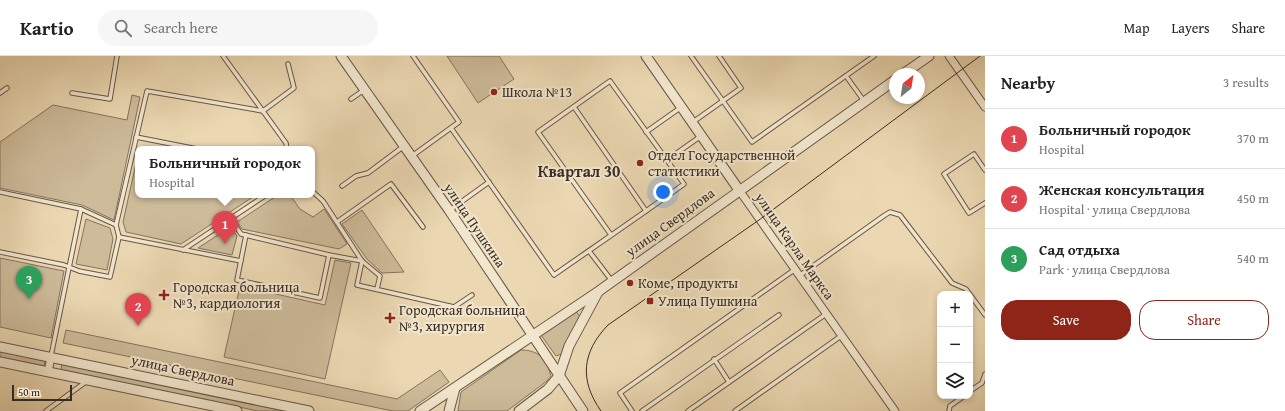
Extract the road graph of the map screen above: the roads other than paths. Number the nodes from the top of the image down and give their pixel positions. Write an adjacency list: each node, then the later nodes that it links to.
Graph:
1 (117, 56): 18 (lane)
2 (223, 56): 25 (lane)
3 (341, 56): 16 (street, улица Пушкина)
4 (413, 56): 27 (lane)
5 (646, 56): 23 (street, улица Карла Маркса)
6 (691, 56): 20 (lane)
7 (719, 56): 20 (lane)
8 (874, 56): 13 (lane)
9 (929, 56): 12 (street)
10 (949, 56): 24 (street)
11 (288, 64): 25 (lane)
12 (912, 68)
13 (846, 76): 20 (lane); 21 (lane)
14 (889, 84): 21 (street, улица Свердлова)
15 (6, 88): 17 (lane)
16 (364, 89): 19 (lane); 33 (street, улица Пушкина)
17 (0, 93)
18 (72, 93)
19 (351, 99)
20 (723, 101): 26 (lane)
21 (865, 101): 39 (street, улица Свердлова)
22 (574, 107): 28 (lane); 46 (lane); 52 (lane)
23 (681, 107): 26 (street, улица Карла Маркса); 28 (lane)
24 (985, 107)
25 (263, 111): 30 (lane); 32 (lane)
26 (692, 123): 29 (street, улица Карла Маркса)
27 (452, 128): 34 (lane); 37 (lane)
28 (646, 132): 35 (lane)
29 (701, 136): 35 (lane); 39 (street, улица Карла Маркса)
30 (136, 137): 31 (lane); 49 (lane)
31 (182, 146)
32 (286, 146)
33 (404, 146): 34 (street, улица Пушкина); 38 (lane)
34 (411, 156): 45 (street, улица Пушкина)
35 (666, 160): 46 (lane)
36 (985, 169): 43 (lane)
37 (489, 182): 45 (lane); 55 (lane)
38 (342, 186)
39 (739, 190): 61 (street, улица Карла Маркса); 63 (street, улица Свердлова)
40 (0, 192): 44 (lane)
41 (315, 194): 48 (lane)
42 (261, 198): 47 (lane)
43 (985, 203)
44 (81, 209): 49 (lane); 60 (lane)
45 (449, 210): 70 (street, улица Пушкина)
46 (646, 211): 52 (lane)
47 (230, 218): 51 (lane); 54 (lane)
48 (337, 222): 50 (lane); 58 (lane)
49 (116, 225): 53 (lane)
50 (422, 227)
51 (246, 235): 57 (lane); 59 (lane)
52 (611, 235): 55 (lane)
53 (119, 238): 54 (lane); 60 (lane)
54 (183, 250): 59 (lane)
55 (589, 251): 63 (lane)
56 (0, 252): 60 (lane)
57 (329, 255): 58 (lane); 59 (lane)
58 (362, 260): 64 (lane); 64 (lane)
59 (241, 261)
60 (69, 268): 73 (lane)
61 (794, 270): 62 (street, улица Карла Маркса); 91 (lane)
62 (799, 277): 67 (street, улица Карла Маркса); 69 (lane)
63 (612, 281): 65 (street, улица Свердлова)
64 (377, 289): 66 (lane)
65 (599, 291): 70 (street, улица Свердлова); 78 (street, улица Свердлова)
66 (472, 295)
67 (826, 314): 71 (street, улица Карла Маркса); 80 (lane)
68 (780, 315): 74 (lane)
69 (985, 315)
70 (533, 334): 78 (street, улица Пушкина); 81 (street, улица Свердлова)
71 (841, 336): 94 (lane); 95 (street, улица Карла Маркса)
72 (0, 347): 73 (street, улица Свердлова)
73 (51, 357): 76 (street); 86 (street, улица Свердлова)
74 (714, 359): 80 (lane); 92 (lane)
75 (0, 362): 76 (street, улица Свердлова)
76 (48, 372): 79 (street, улица Свердлова)
77 (985, 374): 82 (lane)
78 (559, 376): 89 (street, улица Свердлова); 90 (street, улица Пушкина)
79 (88, 380): 84 (street, улица Свердлова); 85 (lane)
80 (729, 382): 93 (lane)
81 (455, 388): 87 (street, улица Свердлова); 88 (street)
82 (973, 389)
83 (960, 399): 96 (lane)
84 (232, 410)
85 (46, 411)
86 (309, 411)
87 (420, 411)
88 (450, 411)
89 (519, 411)
90 (583, 411)
91 (632, 411)
92 (642, 411)
93 (688, 411)
94 (735, 411)
95 (895, 411)
96 (949, 411)

